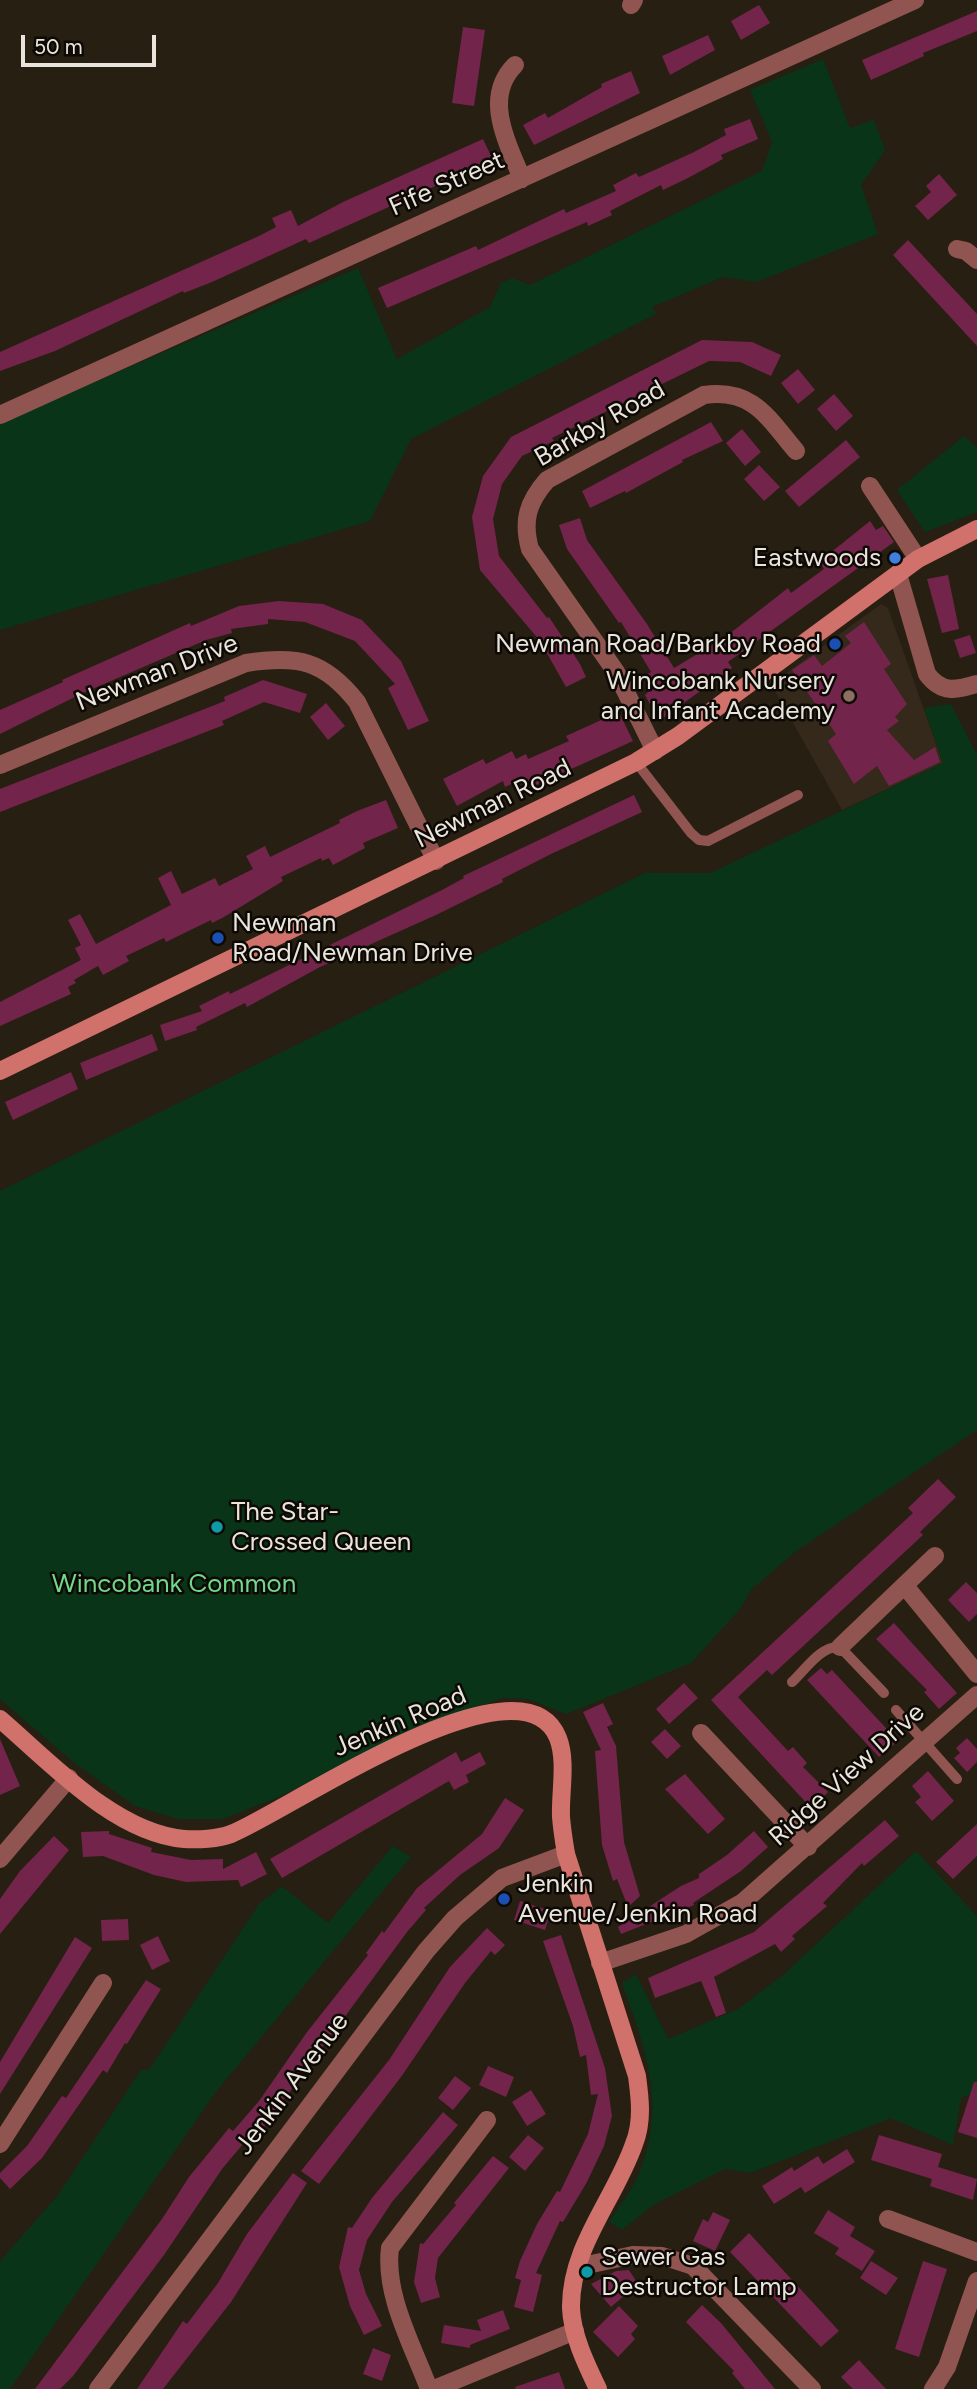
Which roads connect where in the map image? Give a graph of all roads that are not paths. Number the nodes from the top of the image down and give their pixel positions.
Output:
1 (915, 0) edge
2 (515, 65) dead end
3 (522, 179) junction
4 (957, 249) dead end
5 (977, 260) edge
6 (0, 415) edge
7 (796, 451) dead end
8 (870, 486) dead end
9 (977, 529) edge
10 (918, 559) junction
11 (898, 574) junction
12 (977, 684) edge
13 (655, 751) junction
14 (636, 762) junction
15 (0, 765) edge
16 (798, 794) dead end
17 (436, 861) junction
18 (0, 1071) edge
19 (935, 1556) dead end
20 (905, 1586) junction
21 (840, 1647) junction
22 (977, 1674) edge
23 (792, 1682) dead end
24 (884, 1693) dead end
25 (977, 1695) edge
26 (896, 1710) dead end
27 (0, 1719) edge
28 (701, 1733) dead end
29 (925, 1742) junction
30 (69, 1778) junction
31 (957, 1779) dead end
32 (808, 1847) junction
33 (566, 1854) junction
34 (0, 1859) edge
35 (600, 1963) junction
36 (103, 1983) dead end
37 (487, 2120) dead end
38 (0, 2144) edge
39 (888, 2219) dead end
40 (977, 2252) edge
41 (578, 2267) junction
42 (977, 2281) edge
43 (971, 2322) edge
44 (575, 2330) junction
45 (98, 2389) edge
46 (431, 2389) edge
47 (598, 2389) edge
48 (812, 2389) edge
49 (933, 2389) edge

1 - 3 street, Fife Street
2 - 3 street
3 - 6 street, Fife Street
4 - 5 street
7 - 13 street, Barkby Road
8 - 10 street
9 - 10 street, Newman Road
10 - 11 street, Newman Road
11 - 12 street
11 - 13 street, Newman Road
13 - 14 street, Newman Road
14 - 16 lane
14 - 17 street, Newman Road
15 - 17 street, Newman Drive
17 - 18 street, Newman Road
19 - 20 street
20 - 21 street
20 - 22 street
21 - 23 lane
21 - 24 lane
25 - 29 street, Ridge View Drive
26 - 29 lane
27 - 30 street, Jenkin Road
28 - 32 street
29 - 31 lane
29 - 32 street, Ridge View Drive
30 - 33 street, Jenkin Road
30 - 34 street
32 - 35 street, Ridge View Drive
33 - 35 street, Jenkin Road
33 - 45 street, Jenkin Avenue
35 - 41 street, Jenkin Road
36 - 38 street
37 - 46 street
39 - 40 street
41 - 44 street, Jenkin Road
41 - 48 street
42 - 43 street
43 - 49 street
44 - 46 street
44 - 47 street, Jenkin Road

